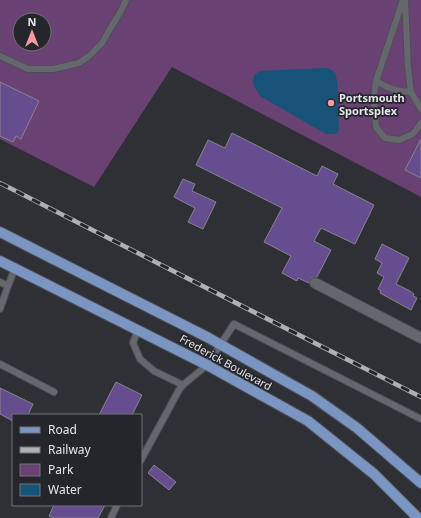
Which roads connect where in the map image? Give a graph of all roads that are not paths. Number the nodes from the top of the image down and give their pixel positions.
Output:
1 (126, 0) edge
2 (404, 0) edge
3 (0, 56) edge
4 (376, 81) junction
5 (411, 92) junction
6 (421, 109) edge
7 (421, 123) edge
8 (0, 232) edge
9 (0, 261) edge
10 (15, 268) junction
11 (0, 282) edge
12 (314, 283) dead end
13 (8, 286) junction
14 (0, 308) edge
15 (138, 329) junction
16 (421, 338) edge
17 (221, 345) junction
18 (0, 364) edge
19 (207, 365) junction
20 (183, 385) junction
21 (54, 392) dead end
22 (421, 419) edge
23 (142, 458) edge
24 (421, 483) edge
25 (117, 506) edge
26 (111, 518) edge
27 (418, 518) edge

1 - 3 lane
2 - 4 lane
2 - 5 lane
4 - 5 lane
4 - 7 lane
5 - 6 lane
8 - 17 main road, Frederick Boulevard
9 - 10 main road, Frederick Boulevard
10 - 13 lane
10 - 15 main road, Frederick Boulevard
11 - 13 lane
12 - 16 street
13 - 14 lane
15 - 19 main road, Frederick Boulevard
15 - 20 lane
17 - 19 lane
17 - 22 lane
17 - 24 main road, Frederick Boulevard
18 - 21 lane
19 - 20 lane
19 - 27 main road, Frederick Boulevard
20 - 23 lane
25 - 26 lane

